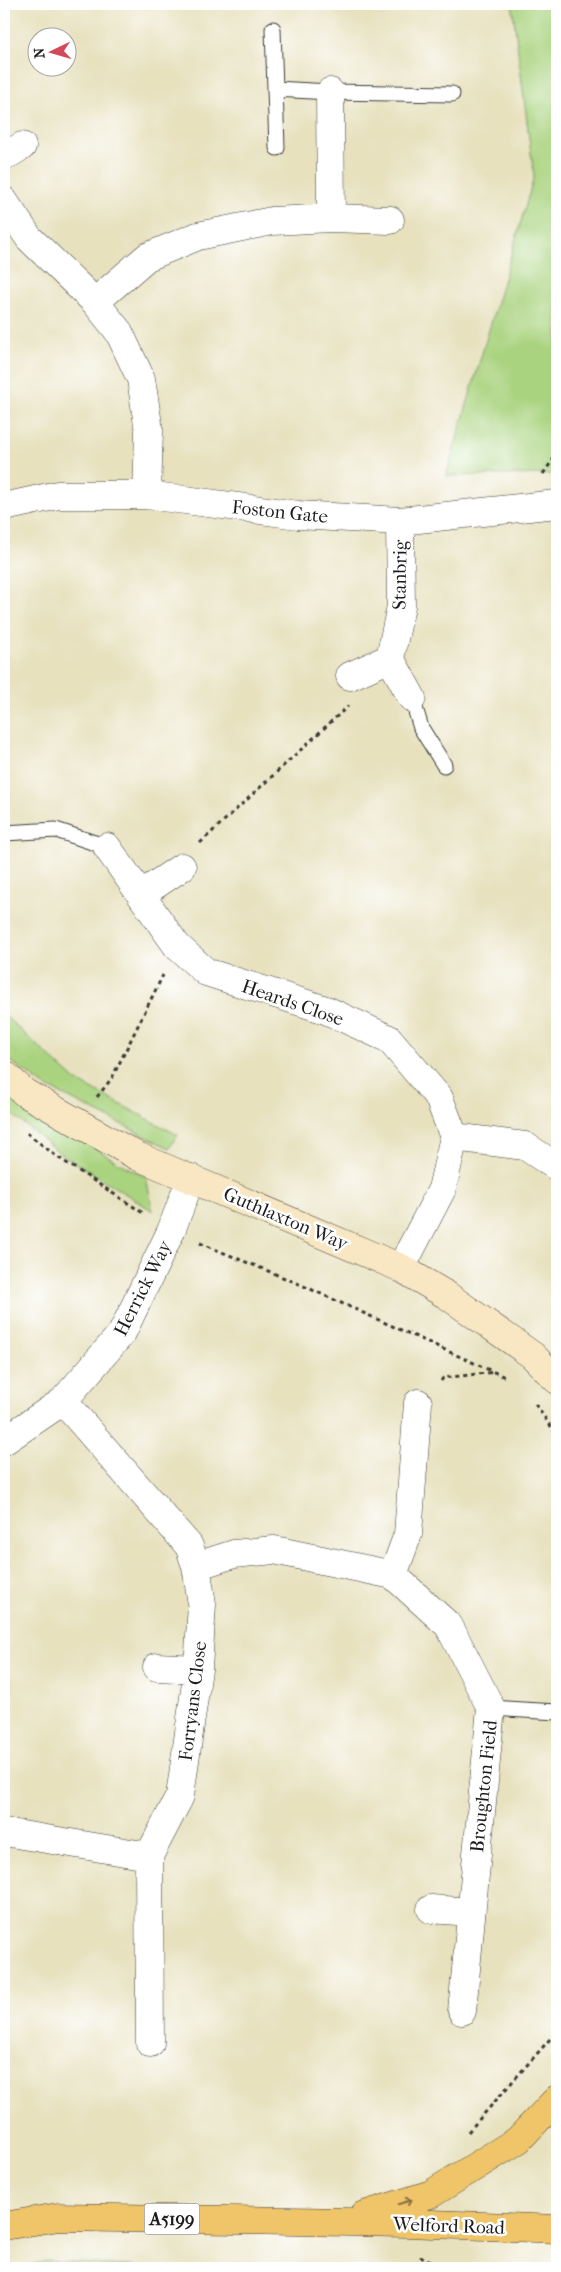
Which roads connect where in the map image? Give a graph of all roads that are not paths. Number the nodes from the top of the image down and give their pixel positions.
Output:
1 (273, 28) dead end
2 (275, 89) junction
3 (330, 92) junction
4 (452, 94) dead end
5 (277, 148) dead end
6 (4, 201) edge
7 (330, 218) junction
8 (390, 220) dead end
9 (94, 302) junction
10 (147, 495) junction
11 (557, 504) edge
12 (4, 507) edge
13 (400, 521) junction
14 (390, 658) junction
15 (350, 676) road end
16 (412, 698) joint
17 (444, 765) dead end
18 (4, 833) edge
19 (107, 847) joint
20 (182, 867) road end
21 (142, 894) junction
22 (4, 1074) edge
23 (454, 1137) junction
24 (557, 1168) edge
25 (191, 1178) junction
26 (401, 1268) junction
27 (557, 1380) edge
28 (63, 1401) junction
29 (418, 1403) road end
30 (4, 1441) edge
31 (196, 1566) junction
32 (393, 1575) junction
33 (157, 1667) dead end
34 (198, 1669) junction
35 (491, 1708) junction
36 (557, 1712) edge
37 (4, 1832) edge
38 (149, 1856) junction
39 (431, 1909) dead end
40 (471, 1912) junction
41 (462, 2011) dead end
42 (150, 2042) dead end
43 (557, 2100) edge
44 (341, 2222) junction
45 (4, 2226) edge
46 (557, 2229) edge

1 - 2 lane
2 - 3 lane
2 - 5 lane
3 - 4 lane
3 - 7 street
6 - 9 street
7 - 8 street
7 - 9 street
9 - 10 street
10 - 12 street, Foston Gate
10 - 13 street, Foston Gate
11 - 13 street, Foston Gate
13 - 14 street, Stanbrig
14 - 15 street
14 - 16 street
16 - 17 lane
18 - 19 lane
19 - 21 street, Heards Close
20 - 21 street
21 - 23 street, Heards Close
22 - 25 street, Guthlaxton Way
23 - 24 street
23 - 26 street
25 - 26 street, Guthlaxton Way
25 - 28 street, Herrick Way
26 - 27 street, Guthlaxton Way
28 - 30 street, Herrick Way
28 - 31 street, Forryans Close
29 - 32 street
31 - 32 street
31 - 34 street, Forryans Close
32 - 35 street, Broughton Field
33 - 34 street
34 - 38 street, Forryans Close
35 - 36 lane
35 - 40 street, Broughton Field
37 - 38 street
38 - 42 street, Forryans Close
39 - 40 street
40 - 41 street, Broughton Field
44 -> 43 main road, Welford Road / A5199
44 - 45 main road, Welford Road / A5199
44 - 46 main road, Welford Road / A5199

